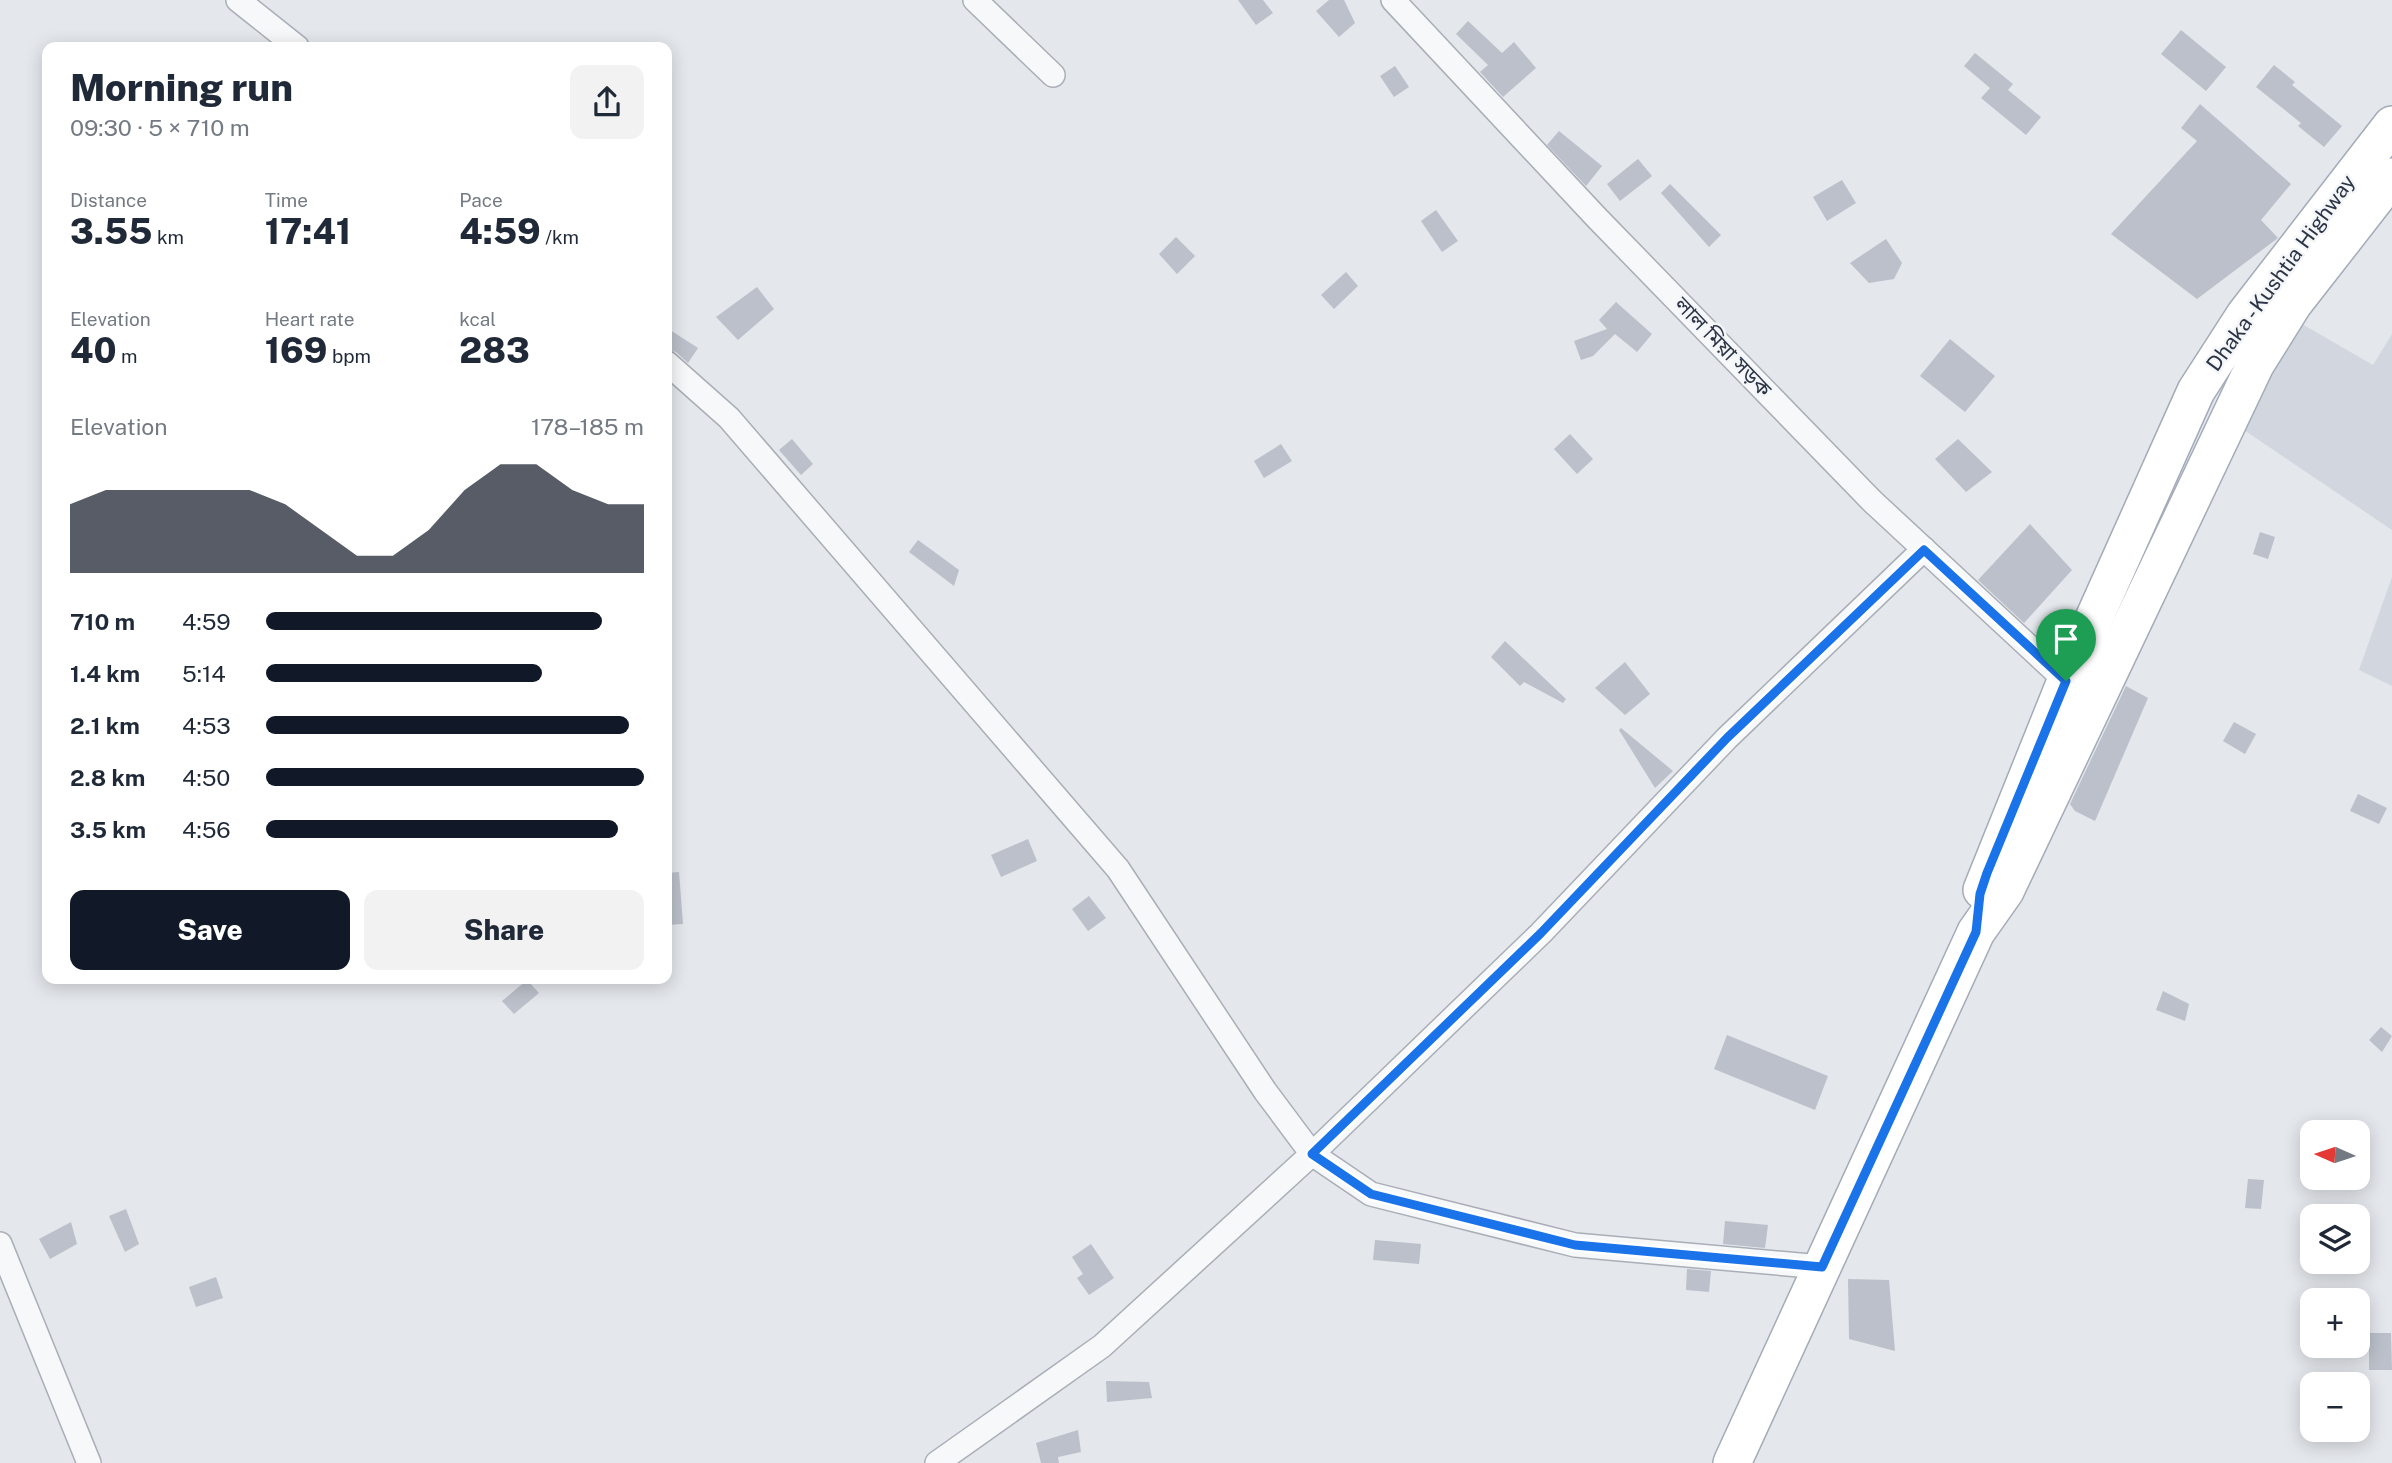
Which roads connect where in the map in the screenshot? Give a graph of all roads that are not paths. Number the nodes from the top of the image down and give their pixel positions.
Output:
1 (238, 0) edge
2 (975, 0) edge
3 (1393, 0) edge
4 (291, 42) edge
5 (1053, 75) dead end
6 (2392, 125) edge
7 (2392, 177) edge
8 (672, 367) edge
9 (1924, 550) junction
10 (2066, 681) junction
11 (1976, 932) junction
12 (1312, 1154) junction
13 (0, 1244) edge
14 (1822, 1267) junction
15 (89, 1463) edge
16 (937, 1463) edge
17 (1732, 1463) edge

1 - 4 street
2 - 5 street
3 - 9 street, লাল মিয়া সড়ক
6 - 10 main road, Dhaka - Kushtia Highway
7 - 11 main road, Dhaka - Kushtia Highway
8 - 12 street
9 - 10 street, লাল মিয়া সড়ক
9 - 12 street
10 - 11 main road, Dhaka - Kushtia Highway
11 - 14 main road, Dhaka - Kushtia Highway
12 - 14 street
12 - 16 street
13 - 15 street
14 - 17 main road, Dhaka - Kushtia Highway

